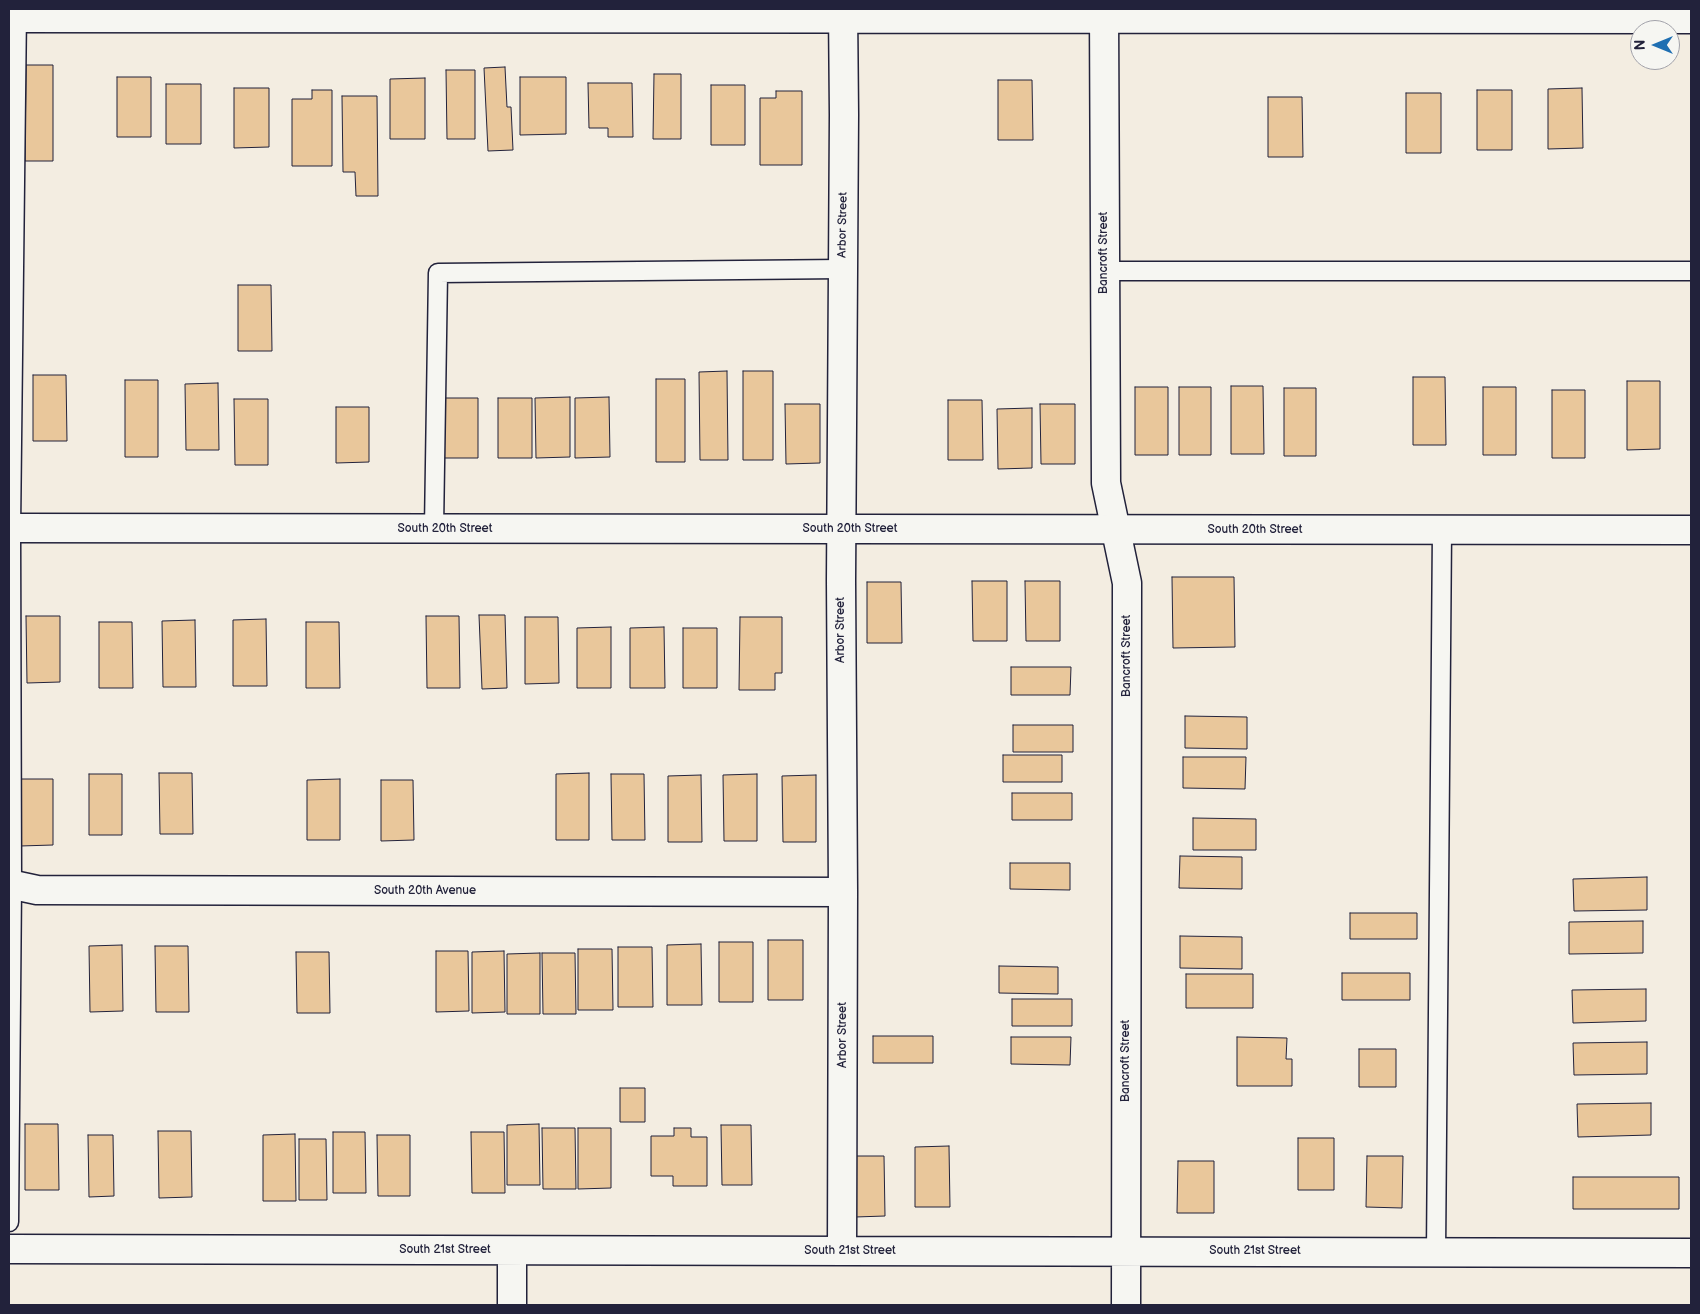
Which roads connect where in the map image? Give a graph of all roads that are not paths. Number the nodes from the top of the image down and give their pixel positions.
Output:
1 (843, 14) edge
2 (1104, 14) edge
3 (14, 15) edge
4 (1691, 19) edge
5 (842, 269) junction
6 (1104, 271) junction
7 (1691, 271) edge
8 (10, 528) edge
9 (434, 528) junction
10 (842, 529) junction
11 (1116, 529) junction
12 (1442, 530) junction
13 (1691, 530) edge
14 (10, 884) edge
15 (843, 892) junction
16 (9, 1222) edge
17 (9, 1249) edge
18 (512, 1251) junction
19 (842, 1251) junction
20 (1125, 1251) junction
21 (1436, 1252) junction
22 (1691, 1253) edge
23 (512, 1305) edge
24 (1126, 1305) edge

1 - 2 street
1 - 3 street
1 - 5 street, Arbor Street
2 - 4 street
2 - 6 street, Bancroft Street
3 - 8 lane
5 - 9 lane
5 - 10 street, Arbor Street
6 - 7 lane
6 - 11 street, Bancroft Street
8 - 9 street, South 20th Street
8 - 14 lane
9 - 10 street, South 20th Street
10 - 11 street, South 20th Street
10 - 15 street, Arbor Street
11 - 12 street, South 20th Street
11 - 20 street, Bancroft Street
12 - 13 street, South 20th Street
12 - 21 lane
14 - 15 street, South 20th Avenue
14 - 16 lane
15 - 19 street, Arbor Street
17 - 18 street, South 21st Street
18 - 19 street, South 21st Street
18 - 23 street
19 - 20 street, South 21st Street
20 - 21 street, South 21st Street
20 - 24 street, Bancroft Street
21 - 22 street, South 21st Street

